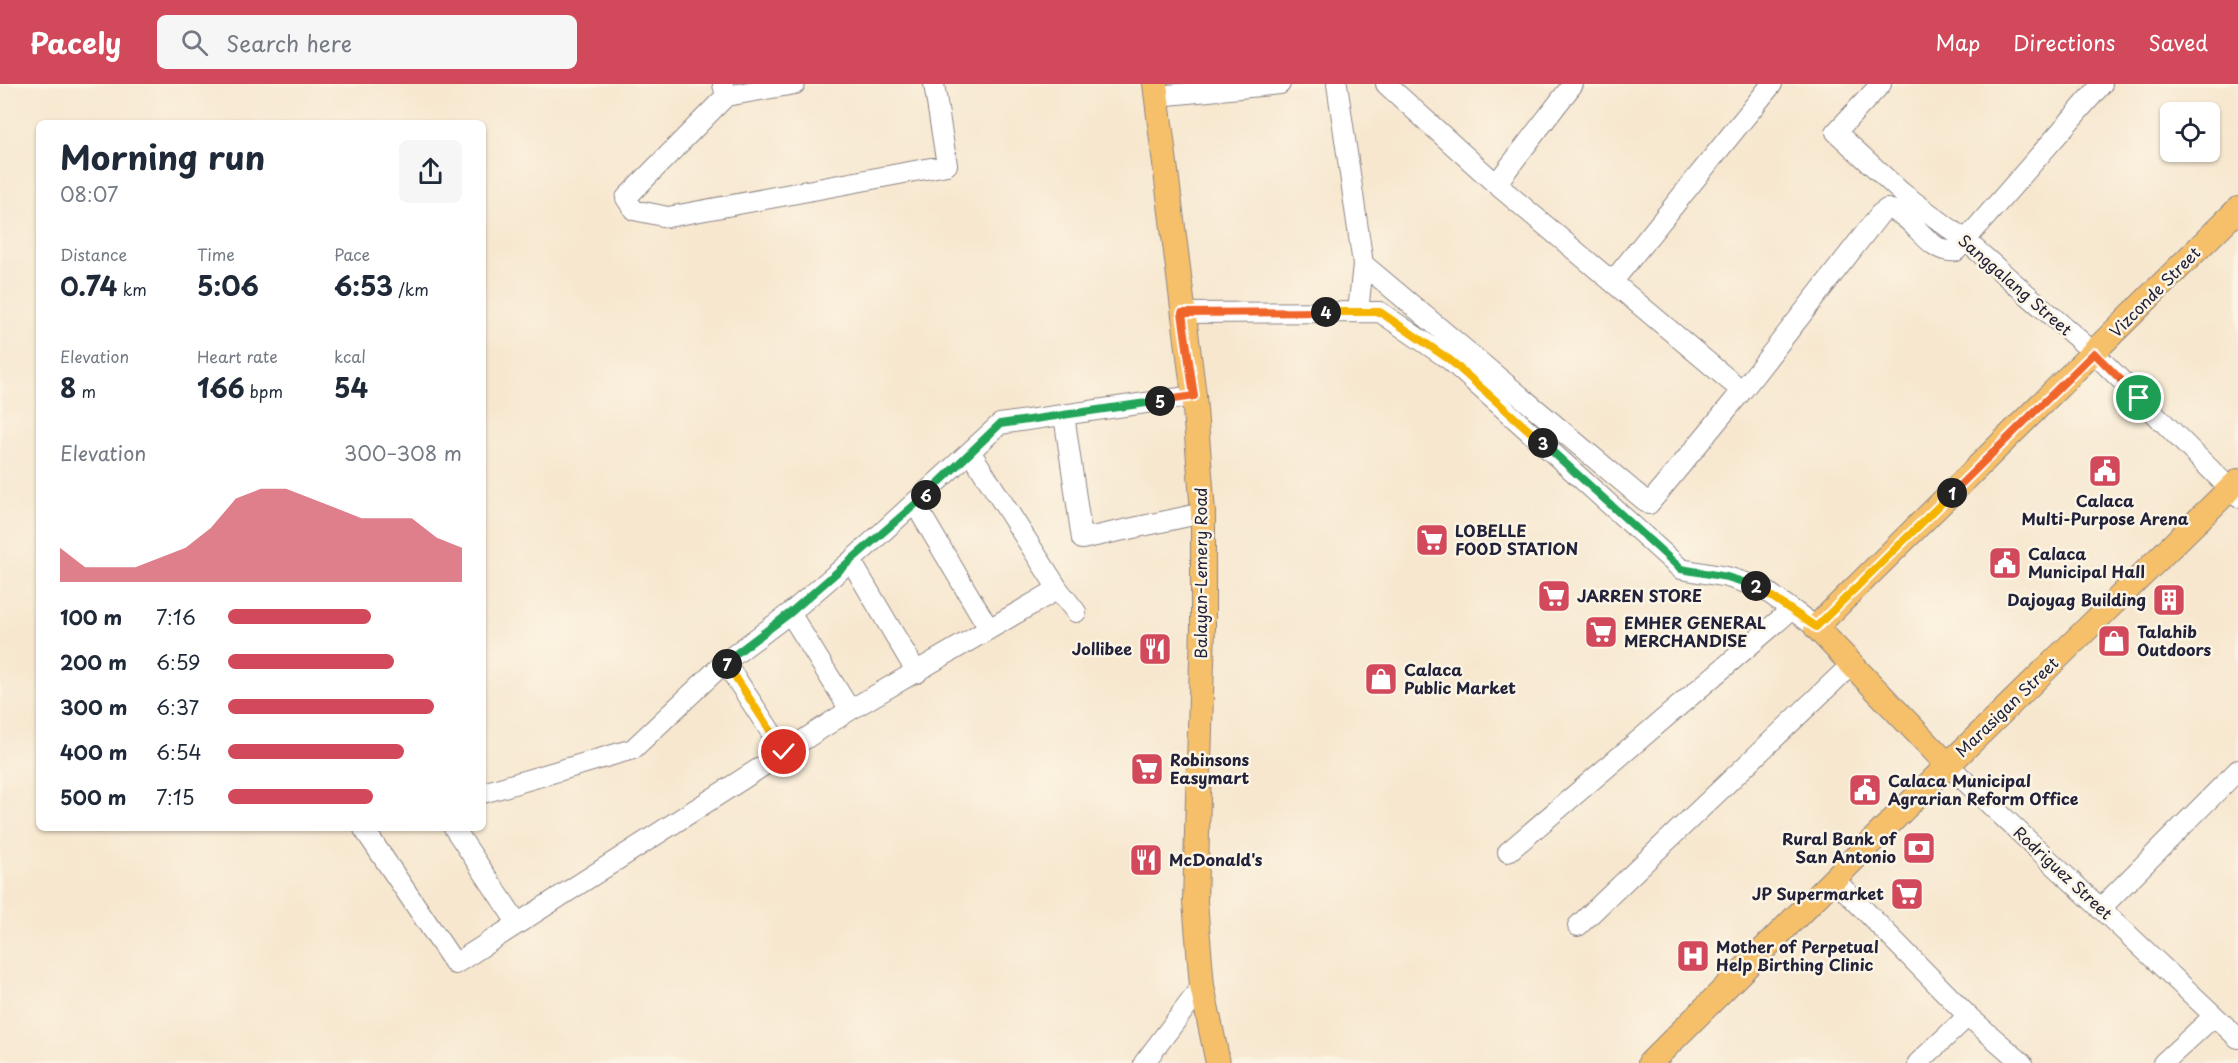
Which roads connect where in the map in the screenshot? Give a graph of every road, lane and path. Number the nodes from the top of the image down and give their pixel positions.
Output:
1 (795, 84) edge
2 (934, 84) edge
3 (1280, 84) edge
4 (1337, 84) edge
5 (1386, 84) edge
6 (1573, 84) edge
7 (1772, 84) edge
8 (1881, 84) edge
9 (2095, 86) edge
10 (724, 90) edge
11 (1156, 90) edge
12 (1496, 184) junction
13 (2238, 209) edge
14 (1965, 240) junction
15 (1363, 264) junction
16 (1613, 281) junction
17 (1358, 312) junction
18 (1182, 313) junction
19 (2094, 353) junction
20 (1742, 391) junction
21 (1194, 396) junction
22 (1064, 415) junction
23 (971, 453) junction
24 (2235, 489) edge
25 (915, 504) junction
26 (1203, 513) junction
27 (851, 561) junction
28 (1058, 590) junction
29 (1791, 610) junction
30 (1076, 612) dead end
31 (790, 613) junction
32 (1816, 627) junction
33 (989, 629) junction
34 (725, 662) junction
35 (1852, 664) junction
36 (917, 673) junction
37 (849, 710) junction
38 (784, 752) junction
39 (1948, 765) junction
40 (2238, 770) edge
41 (486, 793) edge
42 (365, 831) edge
43 (456, 831) edge
44 (1508, 852) dead end
45 (1834, 879) junction
46 (2100, 909) junction
47 (518, 924) junction
48 (1578, 926) dead end
49 (1202, 986) junction
50 (1968, 1016) junction
51 (2214, 1016) junction
52 (2238, 1038) edge
53 (1144, 1063) edge
54 (1218, 1063) edge
55 (1650, 1063) edge
56 (1918, 1063) edge
57 (2022, 1063) edge
58 (2163, 1063) edge

1 - 10 street
2 - 10 street
3 - 11 street
4 - 15 street
5 - 12 street
6 - 12 street
7 - 16 street
8 - 14 street, Sanggalang Street
9 - 14 street
11 - 18 main road, Balayan-Lemery Road
12 - 16 street
13 - 19 main road, Vizconde Street
14 - 19 street, Sanggalang Street
14 - 20 street
15 - 17 street
15 - 20 street
16 - 20 street
17 - 18 street
17 - 29 street
18 - 21 main road, Balayan-Lemery Road
19 - 24 street, Sanggalang Street
19 - 32 main road, Vizconde Street
21 - 22 street
21 - 26 main road, Balayan-Lemery Road
22 - 23 street
22 - 26 street
23 - 25 street
23 - 28 street
24 - 39 main road, Marasigan Street
25 - 27 street
25 - 33 street
26 - 49 main road, Balayan-Lemery Road
27 - 31 street
27 - 36 street
28 - 30 street
28 - 33 street
29 - 32 street
29 - 44 street
31 - 34 street
31 - 37 street
32 - 35 main road, Rodriguez Street
33 - 36 street
34 - 38 street
34 - 41 street
35 - 39 main road, Rodriguez Street
35 - 48 street
36 - 37 street
37 - 38 street
38 - 47 street
39 - 45 main road, Marasigan Street
39 - 46 street, Rodriguez Street
40 - 46 street
42 - 47 street
43 - 47 street
45 - 50 street
45 - 55 main road, Marasigan Street
46 - 51 street, Rodriguez Street
49 - 53 street
49 - 54 main road, Balayan-Lemery Road
50 - 56 street
50 - 57 street
51 - 52 street, Rodriguez Street
51 - 58 street

